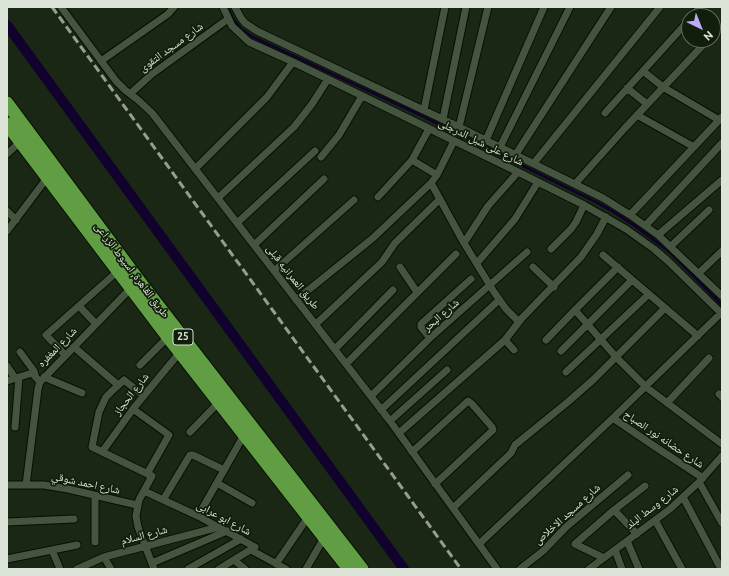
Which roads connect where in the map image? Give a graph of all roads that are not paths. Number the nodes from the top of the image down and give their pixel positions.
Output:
1 (61, 7) edge
2 (174, 7) edge
3 (223, 7) edge
4 (234, 7) edge
5 (445, 7) edge
6 (466, 7) edge
7 (488, 7) edge
8 (544, 7) edge
9 (570, 7) edge
10 (611, 7) edge
11 (660, 7) edge
12 (228, 19) junction
13 (681, 29) edge
14 (700, 48) edge
15 (101, 61) junction
16 (293, 62) junction
17 (643, 71) junction
18 (328, 79) junction
19 (663, 87) junction
20 (628, 88) junction
21 (130, 94) junction
22 (362, 96) junction
23 (7, 102) edge
24 (647, 104) junction
25 (424, 110) junction
26 (605, 113) dead end
27 (637, 115) junction
28 (721, 118) edge
29 (443, 119) junction
30 (7, 124) edge
31 (459, 127) junction
32 (429, 128) junction
33 (486, 140) junction
34 (454, 141) junction
35 (20, 142) junction
36 (722, 143) edge
37 (500, 147) junction
38 (694, 147) junction
39 (34, 150) junction
40 (315, 151) dead end
41 (7, 154) edge
42 (516, 154) junction
43 (321, 157) dead end
44 (412, 160) junction
45 (534, 163) junction
46 (195, 169) junction
47 (518, 172) junction
48 (437, 175) junction
49 (47, 178) junction
50 (324, 179) dead end
51 (722, 180) edge
52 (538, 182) junction
53 (431, 183) junction
54 (575, 184) junction
55 (378, 197) dead end
56 (218, 198) junction
57 (440, 199) junction
58 (354, 200) dead end
59 (584, 205) junction
60 (709, 210) dead end
61 (7, 211) edge
62 (630, 215) junction
63 (606, 217) junction
64 (16, 220) junction
65 (238, 223) junction
66 (646, 225) junction
67 (7, 231) edge
68 (658, 235) junction
69 (464, 243) junction
70 (254, 245) junction
71 (671, 246) junction
72 (551, 249) dead end
73 (722, 251) edge
74 (527, 252) dead end
75 (456, 254) dead end
76 (603, 255) dead end
77 (477, 264) junction
78 (400, 267) dead end
79 (534, 267) dead end
80 (618, 267) junction
81 (274, 271) junction
82 (118, 272) junction
83 (699, 273) junction
84 (471, 279) dead end
85 (632, 280) junction
86 (490, 286) junction
87 (554, 287) junction
88 (131, 288) junction
89 (393, 290) dead end
90 (417, 292) junction
91 (649, 294) junction
92 (722, 296) edge
93 (296, 300) junction
94 (499, 300) junction
95 (79, 306) junction
96 (665, 308) junction
97 (575, 310) junction
98 (721, 314) edge
99 (519, 322) junction
100 (96, 324) junction
101 (316, 324) junction
102 (588, 325) junction
103 (698, 336) junction
104 (168, 337) junction
105 (430, 338) junction
106 (505, 340) junction
107 (546, 340) dead end
108 (600, 340) junction
109 (74, 346) junction
110 (335, 349) junction
111 (514, 350) dead end
112 (561, 351) dead end
113 (20, 352) dead end
114 (180, 352) junction
115 (65, 355) junction
116 (616, 357) junction
117 (709, 358) dead end
118 (346, 364) junction
119 (140, 365) dead end
120 (7, 366) edge
121 (447, 370) dead end
122 (566, 372) dead end
123 (35, 375) junction
124 (17, 377) junction
125 (42, 379) junction
126 (7, 381) edge
127 (118, 385) junction
128 (646, 386) junction
129 (82, 393) dead end
130 (144, 395) junction
131 (371, 396) junction
132 (219, 402) junction
133 (667, 403) junction
134 (133, 409) junction
135 (381, 410) junction
136 (613, 418) junction
137 (390, 421) junction
138 (15, 427) dead end
139 (190, 432) dead end
140 (399, 434) junction
141 (244, 435) junction
142 (258, 443) junction
143 (722, 444) edge
144 (102, 452) junction
145 (412, 452) junction
146 (722, 456) edge
147 (224, 470) junction
148 (149, 475) junction
149 (628, 475) dead end
150 (701, 480) junction
151 (217, 482) junction
152 (436, 484) junction
153 (7, 485) edge
154 (26, 485) junction
155 (644, 486) dead end
156 (144, 491) junction
157 (95, 496) junction
158 (683, 498) junction
159 (163, 500) junction
160 (252, 503) dead end
161 (137, 505) junction
162 (452, 508) junction
163 (614, 510) junction
164 (198, 516) junction
165 (308, 517) junction
166 (74, 519) dead end
167 (655, 520) junction
168 (7, 522) edge
169 (722, 523) edge
170 (219, 527) junction
171 (227, 531) junction
172 (637, 534) junction
173 (324, 538) junction
174 (241, 539) junction
175 (627, 541) junction
176 (95, 542) dead end
177 (479, 544) junction
178 (77, 545) dead end
179 (146, 546) junction
180 (52, 550) junction
181 (251, 550) junction
182 (615, 550) junction
183 (104, 557) junction
184 (7, 558) edge
185 (604, 558) junction
186 (234, 560) junction
187 (276, 564) junction
188 (153, 566) edge
189 (720, 566) edge
190 (593, 568) edge
191 (60, 569) edge
192 (77, 569) edge
193 (111, 569) edge
194 (188, 569) edge
195 (219, 569) edge
196 (245, 569) edge
197 (286, 569) edge
198 (306, 569) edge
199 (349, 569) edge
200 (362, 569) edge
201 (497, 569) edge
202 (520, 569) edge
203 (622, 569) edge
204 (639, 569) edge
205 (682, 569) edge

1 - 15 street, طريق العمرانيه قبلى
2 - 15 street
3 - 12 street, شارع على شبل الدرجلى
4 - 25 street, شارع على شبل الدرجلى
5 - 25 street
6 - 29 street
7 - 31 street
8 - 33 street
9 - 37 street
10 - 42 street
11 - 45 street
12 - 16 street, شارع على شبل الدرجلى
12 - 21 street, شارع مسجد التقوى
13 - 17 street
14 - 19 street
15 - 21 street, طريق العمرانيه قبلى
16 - 18 street, شارع على شبل الدرجلى
16 - 46 street
17 - 19 street
17 - 20 street
18 - 22 street, شارع على شبل الدرجلى
18 - 56 street
19 - 24 street
19 - 28 street
20 - 24 street
20 - 26 street
21 - 46 street, طريق العمرانيه قبلى
22 - 32 street, شارع على شبل الدرجلى
22 - 43 street
23 - 39 highway, طريق القاهرة, اسيوط الزراعى / 25
24 - 27 street
25 - 29 street, شارع على شبل الدرجلى
27 - 38 street
27 - 54 street
28 - 38 street
29 - 31 street, شارع على شبل الدرجلى
30 - 35 highway, طريق القاهرة, اسيوط الزراعى / 25
31 - 33 street, شارع على شبل الدرجلى
32 - 34 street, شارع على شبل الدرجلى
32 - 44 street
33 - 37 street, شارع على شبل الدرجلى
34 - 47 street, شارع على شبل الدرجلى
34 - 48 street
35 - 39 highway, طريق القاهرة, اسيوط الزراعى / 25
35 - 41 street
36 - 66 street
37 - 42 street, شارع على شبل الدرجلى
38 - 62 street
39 - 49 highway, طريق القاهرة, اسيوط الزراعى / 25
39 - 142 highway, طريق القاهرة, اسيوط الزراعى / 25
40 - 65 street
42 - 45 street, شارع على شبل الدرجلى
44 - 48 street
44 - 55 street
45 - 54 street, شارع على شبل الدرجلى
46 - 56 street, طريق العمرانيه قبلى
47 - 52 street, شارع على شبل الدرجلى
47 - 69 street
48 - 53 street
49 - 64 street
49 - 82 highway, طريق القاهرة, اسيوط الزراعى / 25
50 - 70 street
51 - 68 street
52 - 59 street, شارع على شبل الدرجلى
52 - 77 street
53 - 57 street
53 - 93 street
54 - 62 street, شارع على شبل الدرجلى
56 - 65 street, طريق العمرانيه قبلى
57 - 69 street
57 - 101 street
58 - 81 street
59 - 63 street, شارع على شبل الدرجلى
59 - 72 street
60 - 71 street
61 - 64 street
62 - 66 street, شارع على شبل الدرجلى
63 - 87 street
63 - 98 street, شارع على شبل الدرجلى
64 - 67 street
65 - 70 street, طريق العمرانيه قبلى
66 - 68 street, شارع على شبل الدرجلى
68 - 71 street, شارع على شبل الدرجلى
69 - 77 street
70 - 81 street, طريق العمرانيه قبلى
71 - 83 street, شارع على شبل الدرجلى
73 - 83 street
74 - 86 street, شارع البحر
75 - 90 street
76 - 80 street
77 - 86 street
78 - 90 street
79 - 87 street
80 - 85 street
80 - 97 street
81 - 93 street, طريق العمرانيه قبلى
82 - 88 highway, طريق القاهرة, اسيوط الزراعى / 25
82 - 95 street
83 - 92 street, شارع على شبل الدرجلى
84 - 105 street
85 - 91 street
85 - 102 street
86 - 94 street
86 - 105 street, شارع البحر
87 - 99 street
88 - 100 street, شارع المغفره
88 - 104 highway, طريق القاهرة, اسيوط الزراعى / 25
89 - 110 street
90 - 118 street
91 - 96 street
91 - 108 street
93 - 101 street, طريق العمرانيه قبلى
94 - 99 street
94 - 135 street
95 - 100 street
95 - 115 street
96 - 103 street
96 - 116 street
97 - 102 street
97 - 107 street
98 - 103 street
99 - 106 street
100 - 109 street, شارع المغفره
101 - 110 street, طريق العمرانيه قبلى
102 - 108 street
102 - 112 street
103 - 128 street
104 - 114 highway, طريق القاهرة, اسيوط الزراعى / 25
104 - 119 street
105 - 131 street, شارع البحر
106 - 111 street
106 - 140 street
108 - 116 street
108 - 122 street
109 - 115 street, شارع المغفره
109 - 127 street
110 - 118 street, طريق العمرانيه قبلى
113 - 123 street
114 - 130 street, شارع الحجاز
114 - 132 highway, طريق القاهرة, اسيوط الزراعى / 25
115 - 125 street, شارع المغفره
116 - 128 street
116 - 162 street
117 - 133 street
118 - 131 street, طريق العمرانيه قبلى
120 - 124 street
121 - 137 street
123 - 124 street
123 - 125 street
124 - 126 street
124 - 138 street
125 - 129 street
125 - 154 street, شارع المغفره
127 - 130 street
127 - 144 street
128 - 133 street
128 - 136 street
130 - 134 street, شارع الحجاز
131 - 135 street, طريق العمرانيه قبلى
132 - 139 street
132 - 141 highway, طريق القاهرة, اسيوط الزراعى / 25
133 - 143 street
134 - 144 street, شارع الحجاز
134 - 148 street
135 - 137 street, طريق العمرانيه قبلى
136 - 150 street, شارع حضانه نور الصباح
136 - 177 street
137 - 140 street, طريق العمرانيه قبلى
140 - 145 street, طريق العمرانيه قبلى
141 - 142 highway, طريق القاهرة, اسيوط الزراعى / 25
141 - 147 street
142 - 165 highway, طريق القاهرة, اسيوط الزراعى / 25
142 - 200 highway, طريق القاهرة, اسيوط الزراعى / 25
144 - 148 street
145 - 152 street, طريق العمرانيه قبلى
145 - 152 street
146 - 150 street, شارع وسط البلد
147 - 151 street
147 - 159 street
148 - 156 street
149 - 202 street, شارع مسجد الاخلاص
150 - 158 street, شارع وسط البلد
150 - 169 street
151 - 160 street
151 - 164 street
152 - 162 street, طريق العمرانيه قبلى
153 - 154 street, شارع احمد شوقي
154 - 157 street, شارع احمد شوقي
155 - 163 street
156 - 159 street, شارع ابو عرابى
156 - 161 street
157 - 161 street, شارع احمد شوقي
157 - 176 street
158 - 167 street, شارع وسط البلد
158 - 189 street
159 - 164 street, شارع ابو عرابى
161 - 179 street
162 - 177 street, طريق العمرانيه قبلى
163 - 172 street
163 - 185 street
164 - 170 street, شارع ابو عرابى
165 - 173 highway, طريق القاهرة, اسيوط الزراعى / 25
165 - 187 street
166 - 168 street
167 - 172 street, شارع وسط البلد
167 - 205 street
170 - 171 street, شارع ابو عرابى
170 - 179 street, شارع السلام
171 - 174 street, شارع ابو عرابى
171 - 188 street
172 - 175 street, شارع وسط البلد
173 - 198 street
173 - 199 highway, طريق القاهرة, اسيوط الزراعى / 25
174 - 181 street, شارع ابو عرابى
174 - 194 street
175 - 182 street, شارع وسط البلد
175 - 204 street
177 - 201 street, طريق العمرانيه قبلى
178 - 180 street
179 - 183 street, شارع السلام
179 - 188 street
180 - 184 street
180 - 191 street
181 - 186 street, شارع ابو عرابى
181 - 187 street
182 - 185 street, شارع وسط البلد
182 - 203 street
183 - 192 street, شارع السلام
183 - 193 street
185 - 190 street, شارع وسط البلد
186 - 195 street, شارع ابو عرابى
186 - 196 street
187 - 197 street

